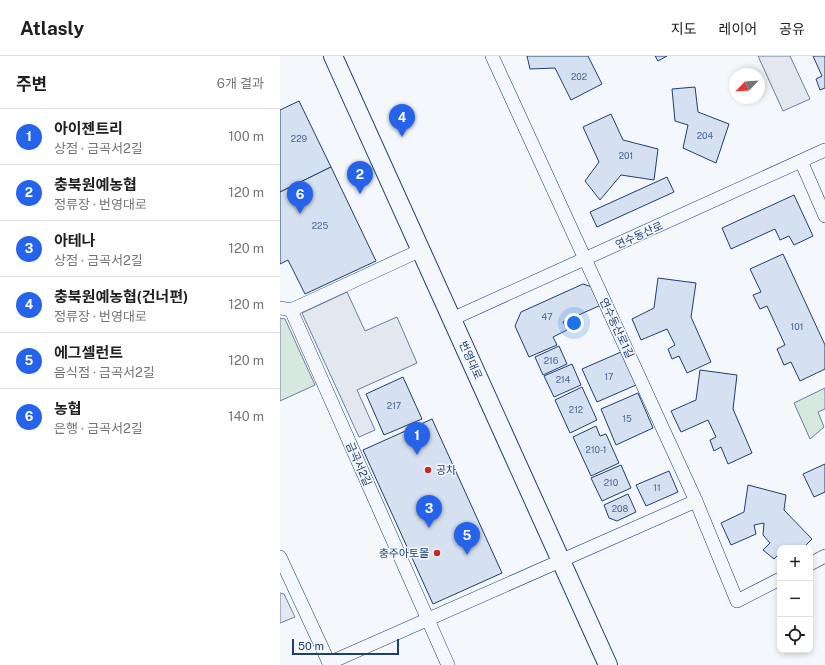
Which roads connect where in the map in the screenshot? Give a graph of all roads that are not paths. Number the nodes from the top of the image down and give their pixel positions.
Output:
1 (333, 56) edge
2 (492, 56) edge
3 (825, 150) edge
4 (801, 162) junction
5 (825, 216) edge
6 (421, 250) junction
7 (585, 259) junction
8 (286, 309) edge
9 (452, 319) junction
10 (696, 501) junction
11 (825, 556) edge
12 (280, 557) edge
13 (561, 560) junction
14 (813, 562) edge
15 (284, 578) edge
16 (777, 581) edge
17 (427, 619) junction
18 (329, 664) edge
19 (448, 665) edge
20 (608, 665) edge

1 - 6 street, 번영대로
2 - 7 street, 연수동산로1길
3 - 4 street, 연수동산로
4 - 5 street
4 - 7 street, 연수동산로
6 - 8 street, 금곡서2길
6 - 9 street, 번영대로
7 - 9 street, 연수동산로
7 - 10 street, 연수동산로1길
8 - 17 street, 금곡서2길
9 - 13 street, 번영대로
10 - 13 street
10 - 16 street, 연수동산로1길
11 - 14 street
12 - 15 street
13 - 17 street
13 - 20 street, 번영대로
15 - 18 street
17 - 18 street
17 - 19 street, 금곡서2길

